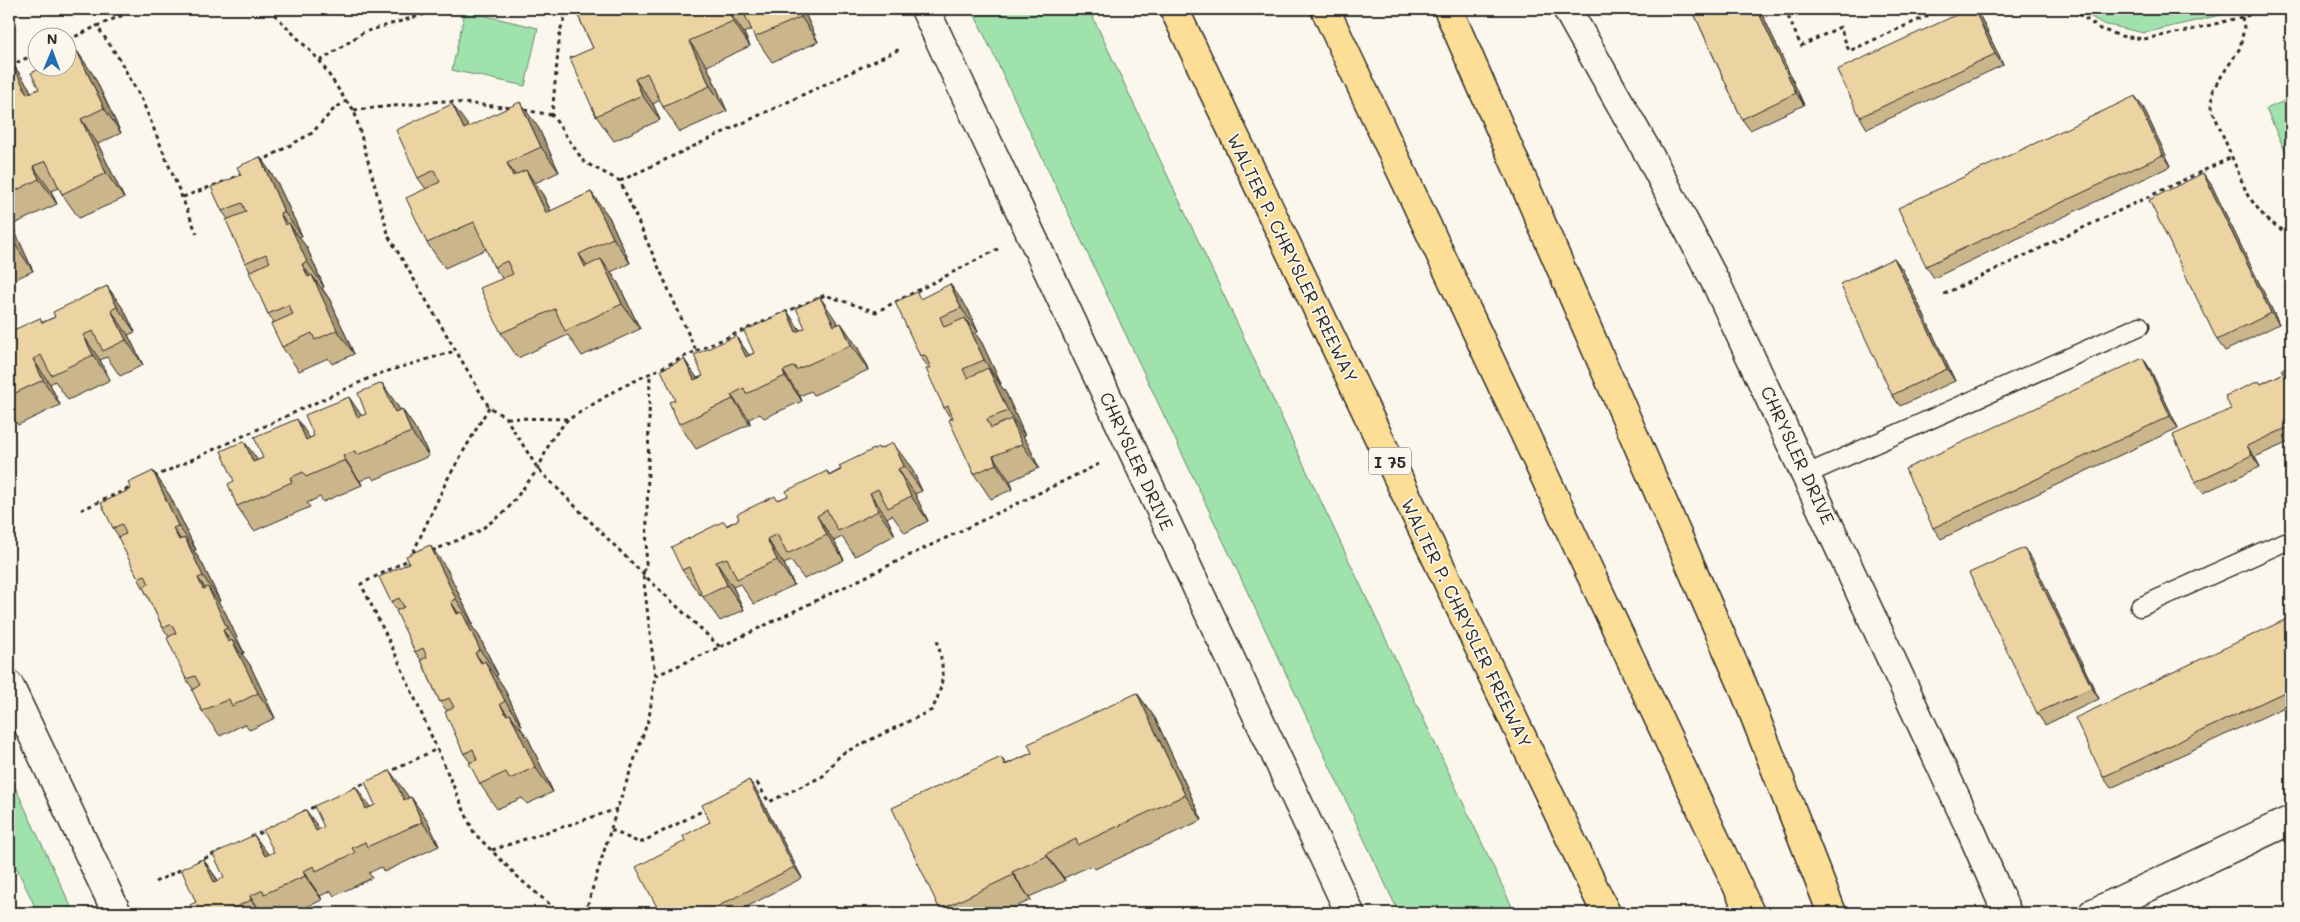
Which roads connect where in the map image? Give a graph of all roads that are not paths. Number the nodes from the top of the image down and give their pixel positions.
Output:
1 (925, 9) edge
2 (1174, 9) edge
3 (1325, 9) edge
4 (1448, 9) edge
5 (1567, 9) edge
6 (2140, 326) dead end
7 (1807, 474) junction
8 (2291, 544) edge
9 (2140, 607) dead end
10 (11, 692) edge
11 (2291, 820) edge
12 (117, 913) edge
13 (1350, 913) edge
14 (1606, 913) edge
15 (1750, 913) edge
16 (1832, 913) edge
17 (2007, 913) edge
18 (2093, 913) edge

1 - 13 street, CHRYSLER DRIVE
2 - 14 highway, WALTER P. CHRYSLER FREEWAY / I 75
3 - 15 highway
4 - 16 highway
5 - 7 street, CHRYSLER DRIVE
6 - 7 lane
7 - 17 street, CHRYSLER DRIVE
8 - 9 lane
10 - 12 street
11 - 18 street

